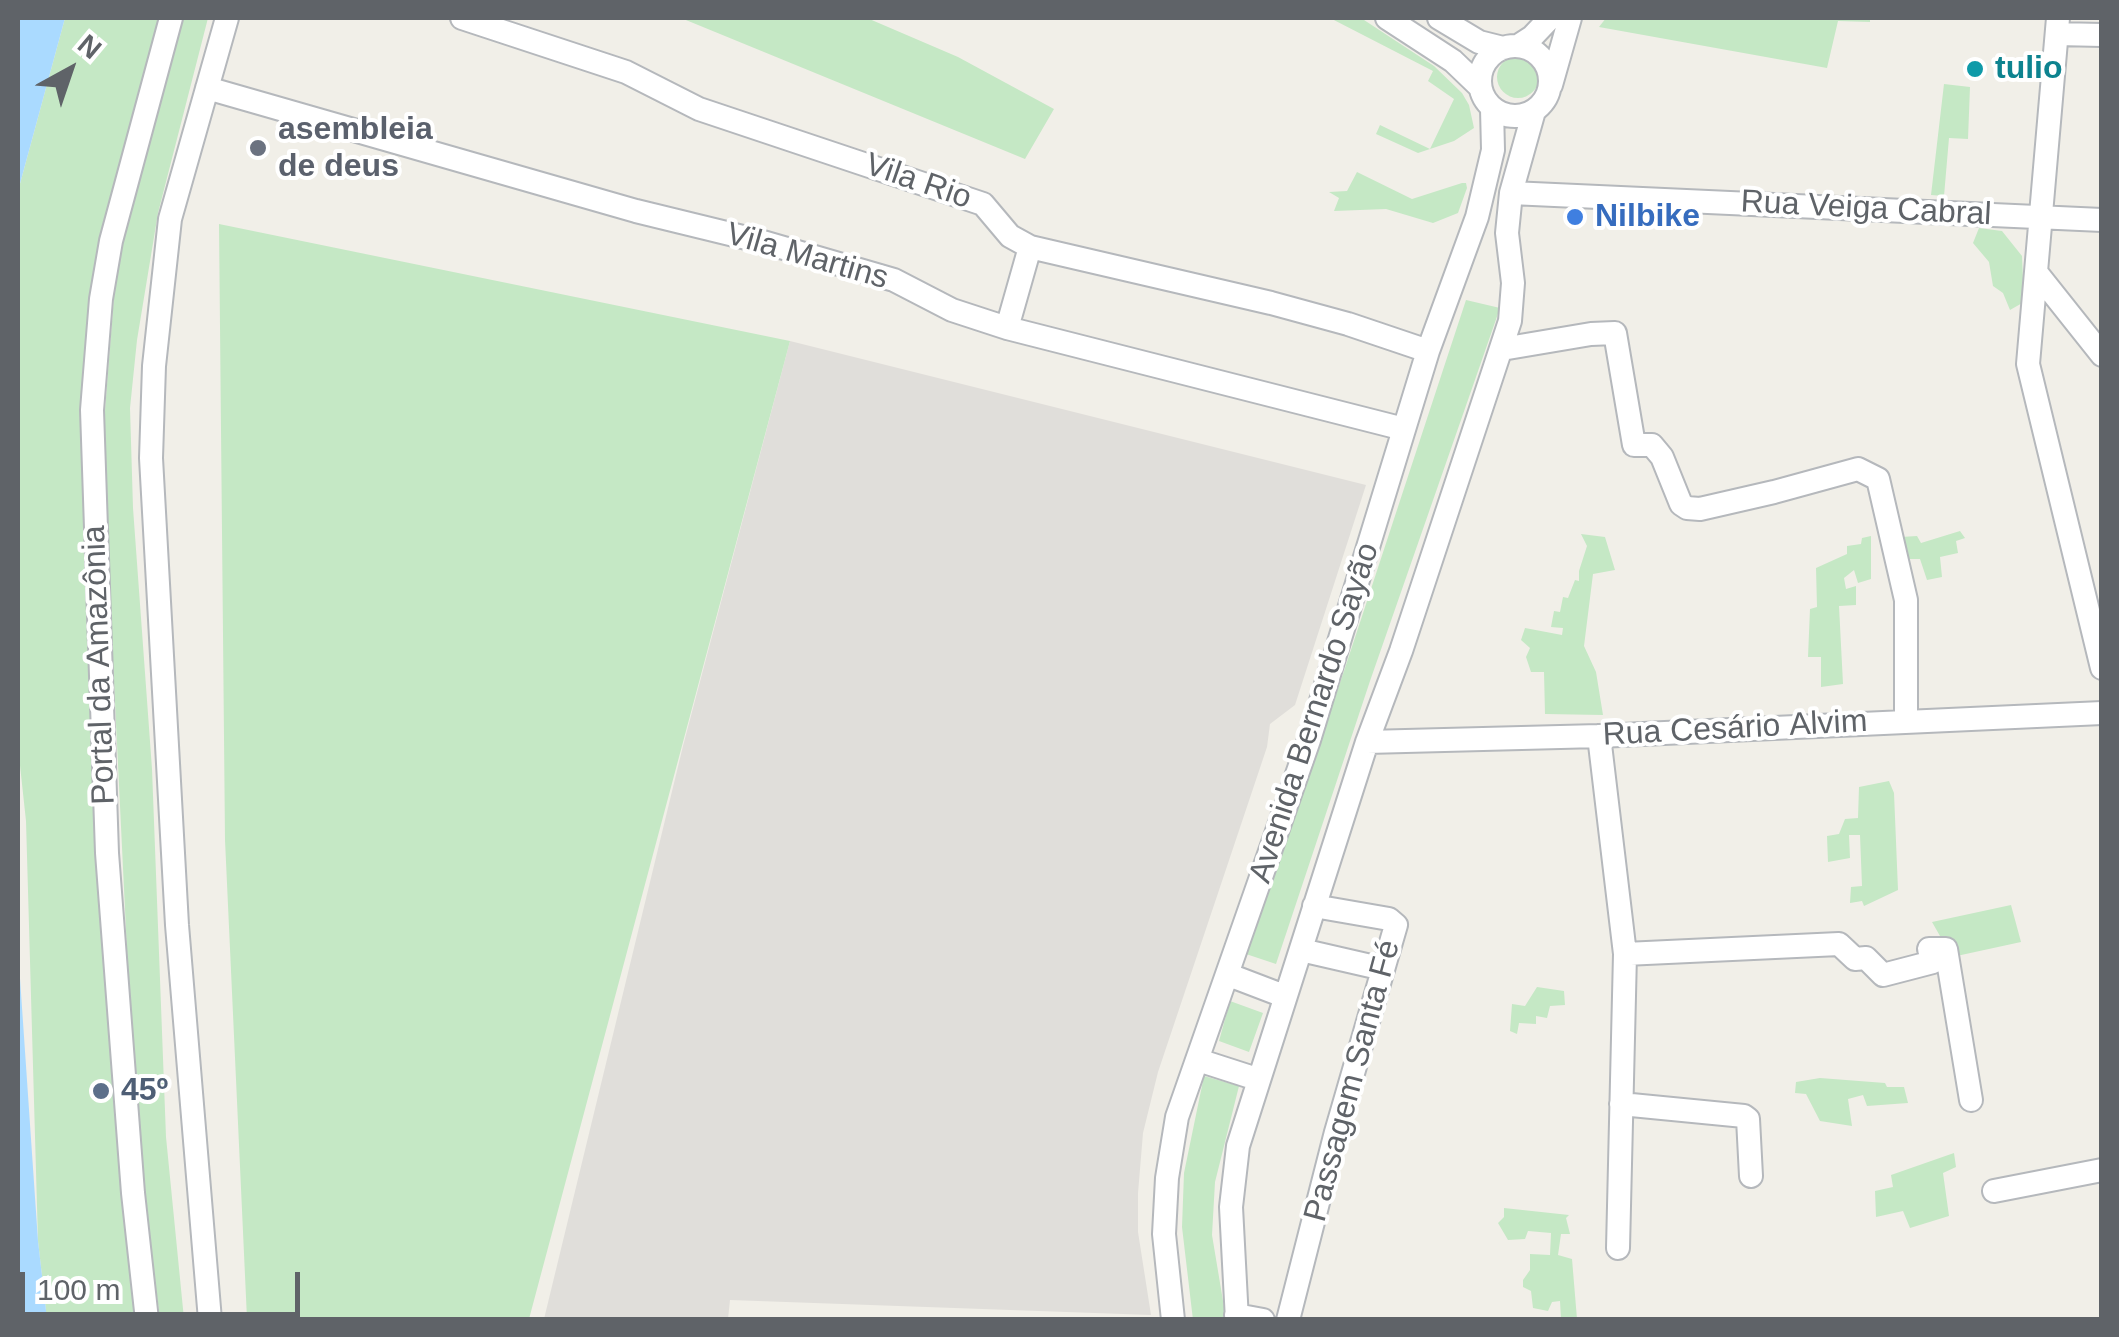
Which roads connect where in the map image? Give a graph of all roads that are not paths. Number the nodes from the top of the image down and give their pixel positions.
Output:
1 (171, 18) edge
2 (228, 18) edge
3 (462, 18) edge
4 (1387, 18) edge
5 (1439, 18) edge
6 (1550, 18) edge
7 (1570, 18) edge
8 (2058, 26) edge
9 (2102, 35) edge
10 (1510, 47) junction
11 (1480, 86) junction
12 (207, 88) junction
13 (1550, 89) junction
14 (1492, 109) junction
15 (1534, 111) junction
16 (1510, 194) junction
17 (2040, 217) junction
18 (2102, 220) edge
19 (1030, 247) junction
20 (2036, 272) junction
21 (1008, 328) junction
22 (1502, 349) junction
23 (1428, 351) junction
24 (2102, 355) edge
25 (1404, 429) junction
26 (2102, 668) edge
27 (2102, 713) edge
28 (1906, 720) junction
29 (1599, 736) junction
30 (1368, 742) junction
31 (1314, 906) junction
32 (1301, 950) junction
33 (1625, 954) junction
34 (1375, 967) dead end
35 (1228, 975) junction
36 (1284, 996) junction
37 (1198, 1060) junction
38 (1258, 1079) junction
39 (1972, 1100) dead end
40 (1621, 1104) junction
41 (2102, 1170) edge
42 (1751, 1176) dead end
43 (1994, 1191) dead end
44 (1618, 1248) dead end
45 (1236, 1317) edge
46 (148, 1320) edge
47 (210, 1320) edge
48 (1173, 1320) edge
49 (1264, 1320) edge
50 (1288, 1320) edge

1 - 46 street, Portal da Amazônia
2 - 12 street, Portal da Amazônia
3 - 19 street, Vila Rio
4 - 11 street
5 - 10 street
6 - 10 street
7 - 13 street
8 - 9 street
8 - 17 street
10 - 11 street
10 - 13 street
11 - 14 street
12 - 21 street, Vila Martins
12 - 47 street, Portal da Amazônia
13 - 15 street
14 - 15 street
14 - 23 street, Avenida Bernardo Sayão
15 - 16 street, Avenida Bernardo Sayão
16 - 17 street, Rua Veiga Cabral
16 - 22 street, Avenida Bernardo Sayão
17 - 18 street, Rua Veiga Cabral
17 - 20 street
19 - 21 street
19 - 23 street, Vila Rio
20 - 24 street
20 - 26 street
21 - 25 street, Vila Martins
22 - 28 street
22 - 30 street, Avenida Bernardo Sayão
23 - 25 street, Avenida Bernardo Sayão
25 - 35 street, Avenida Bernardo Sayão
27 - 28 street, Rua Cesário Alvim
28 - 29 street, Rua Cesário Alvim
29 - 30 street, Rua Cesário Alvim
29 - 33 street
30 - 31 street, Avenida Bernardo Sayão
31 - 32 street, Avenida Bernardo Sayão
31 - 50 street, Passagem Santa Fé
32 - 34 street
32 - 36 street, Avenida Bernardo Sayão
33 - 39 street
33 - 40 street
35 - 36 street
35 - 37 street, Avenida Bernardo Sayão
36 - 38 street, Avenida Bernardo Sayão
37 - 38 street
37 - 48 street, Avenida Bernardo Sayão
38 - 45 street, Avenida Bernardo Sayão
40 - 42 street
40 - 44 street
41 - 43 street
45 - 49 street

